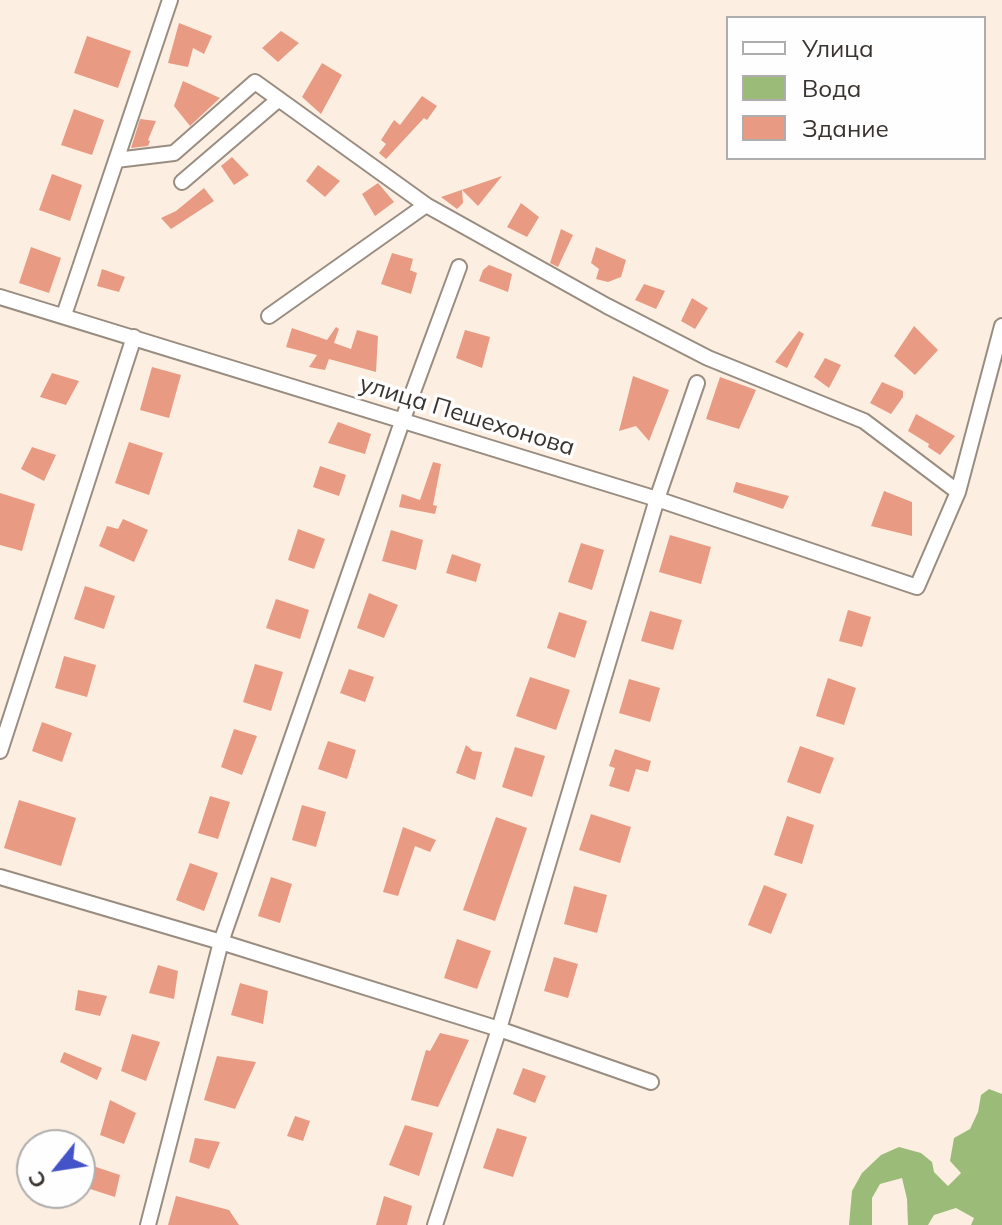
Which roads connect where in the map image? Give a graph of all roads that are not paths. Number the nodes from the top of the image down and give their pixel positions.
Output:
1 (170, 0) edge
2 (279, 99) junction
3 (116, 160) junction
4 (182, 182) dead end
5 (426, 205) junction
6 (459, 267) dead end
7 (0, 297) edge
8 (64, 315) junction
9 (269, 316) dead end
10 (1002, 326) edge
11 (134, 337) junction
12 (697, 383) dead end
13 (403, 419) junction
14 (958, 492) junction
15 (657, 499) junction
16 (0, 751) edge
17 (0, 877) edge
18 (221, 942) junction
19 (499, 1029) junction
20 (651, 1082) dead end
21 (148, 1225) edge
22 (435, 1225) edge

1 - 3 street
2 - 3 street
2 - 4 street
2 - 5 street
3 - 8 street
5 - 9 street
5 - 14 street
6 - 13 street
7 - 8 street, улица Пешехонова
8 - 11 street, улица Пешехонова
10 - 14 street
11 - 13 street, улица Пешехонова
11 - 16 street
12 - 15 street
13 - 15 street, улица Пешехонова
13 - 18 street
14 - 15 street, улица Пешехонова
15 - 19 street
17 - 18 street
18 - 19 street
18 - 21 street
19 - 20 street
19 - 22 street

